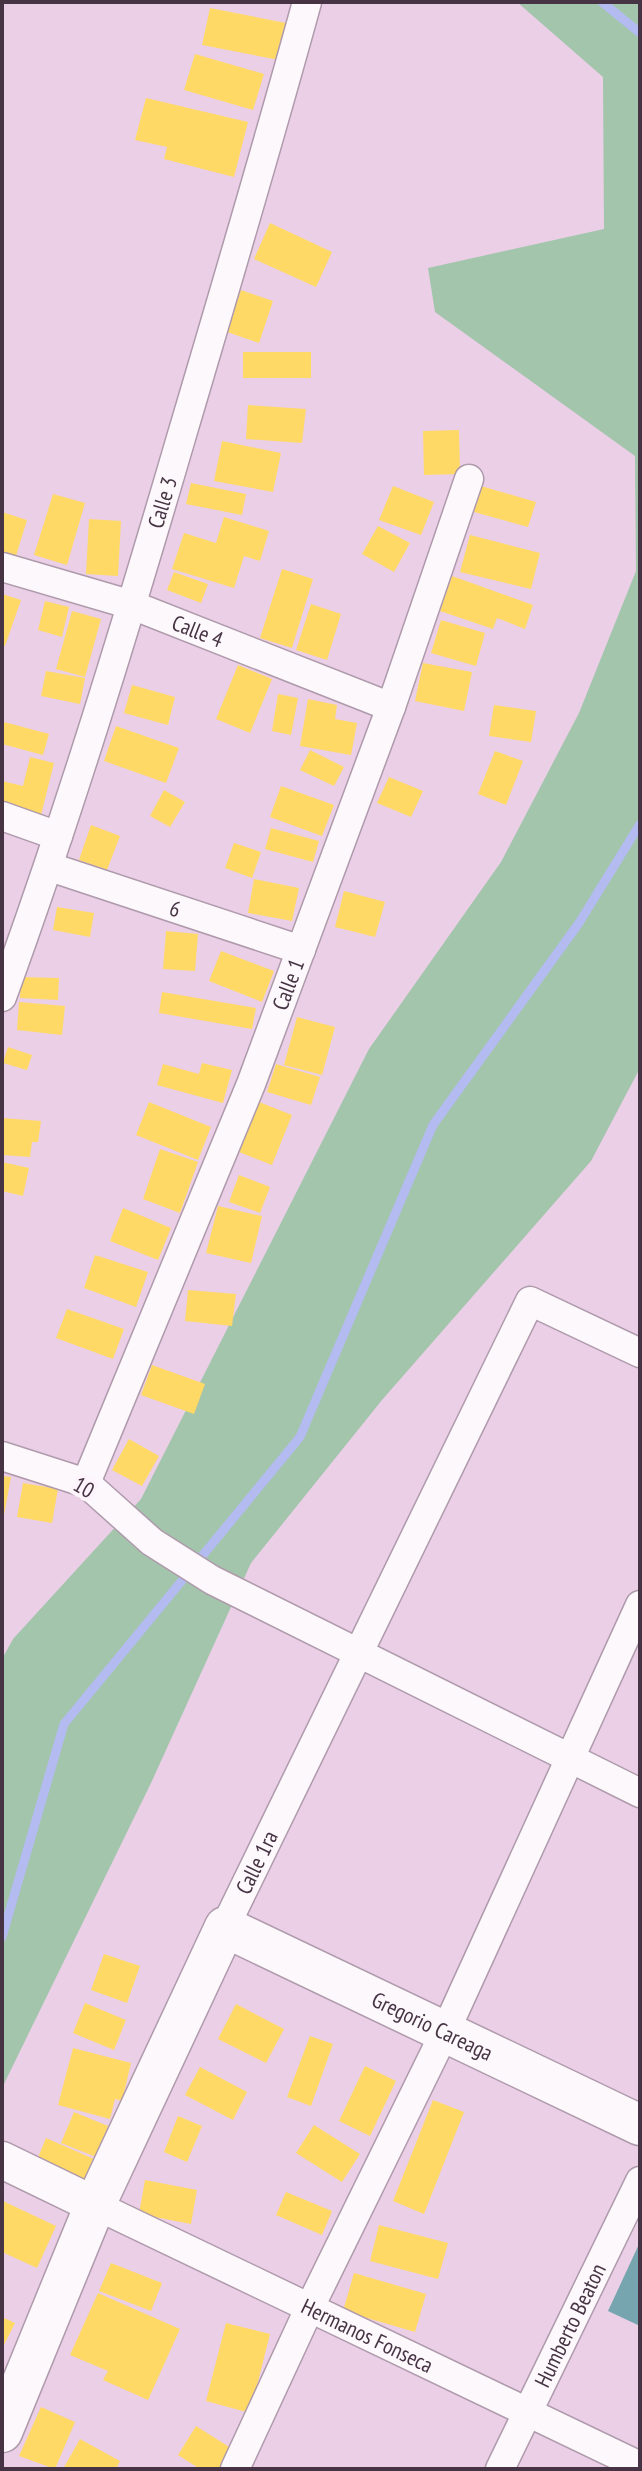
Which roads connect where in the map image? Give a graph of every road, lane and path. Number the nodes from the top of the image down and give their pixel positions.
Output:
1 (307, 2) edge
2 (469, 479) dead end
3 (2, 567) edge
4 (132, 605) junction
5 (391, 707) junction
6 (2, 816) edge
7 (58, 836) junction
8 (50, 867) junction
9 (301, 950) junction
10 (2, 997) edge
11 (640, 1353) edge
12 (2, 1456) edge
13 (86, 1483) junction
14 (640, 1605) edge
15 (358, 1651) junction
16 (570, 1760) junction
17 (640, 1793) edge
18 (225, 1927) junction
19 (445, 2032) junction
20 (640, 2125) edge
21 (2, 2160) edge
22 (640, 2181) edge
23 (95, 2205) junction
24 (309, 2309) junction
25 (528, 2412) junction
26 (2, 2432) edge
27 (640, 2466) edge
28 (235, 2469) edge
29 (500, 2469) edge

1 - 4 street, Calle 3
2 - 5 street, Calle 1
3 - 4 street, Calle 4
4 - 5 street, Calle 4
4 - 7 street, Calle 3
5 - 9 street, Calle 1
6 - 7 street
7 - 8 street, Calle 3
8 - 9 street, 6
8 - 10 street, Calle 3
9 - 13 street, Calle 1
11 - 15 street, Calle 1ra
12 - 13 street, 10
13 - 15 street, 10
14 - 16 street
15 - 16 street, 10
15 - 18 street, Calle 1ra
16 - 17 street, 10
16 - 19 street
18 - 19 main road, Gregorio Careaga
18 - 23 main road, Calle 1ra
19 - 20 main road, Gregorio Careaga
19 - 24 street
21 - 23 street
22 - 25 street, Humberto Beaton
23 - 24 street, Hermanos Fonseca
23 - 26 main road, Calle 1ra
24 - 25 street, Hermanos Fonseca
24 - 28 street
25 - 27 street, Hermanos Fonseca
25 - 29 street, Humberto Beaton

